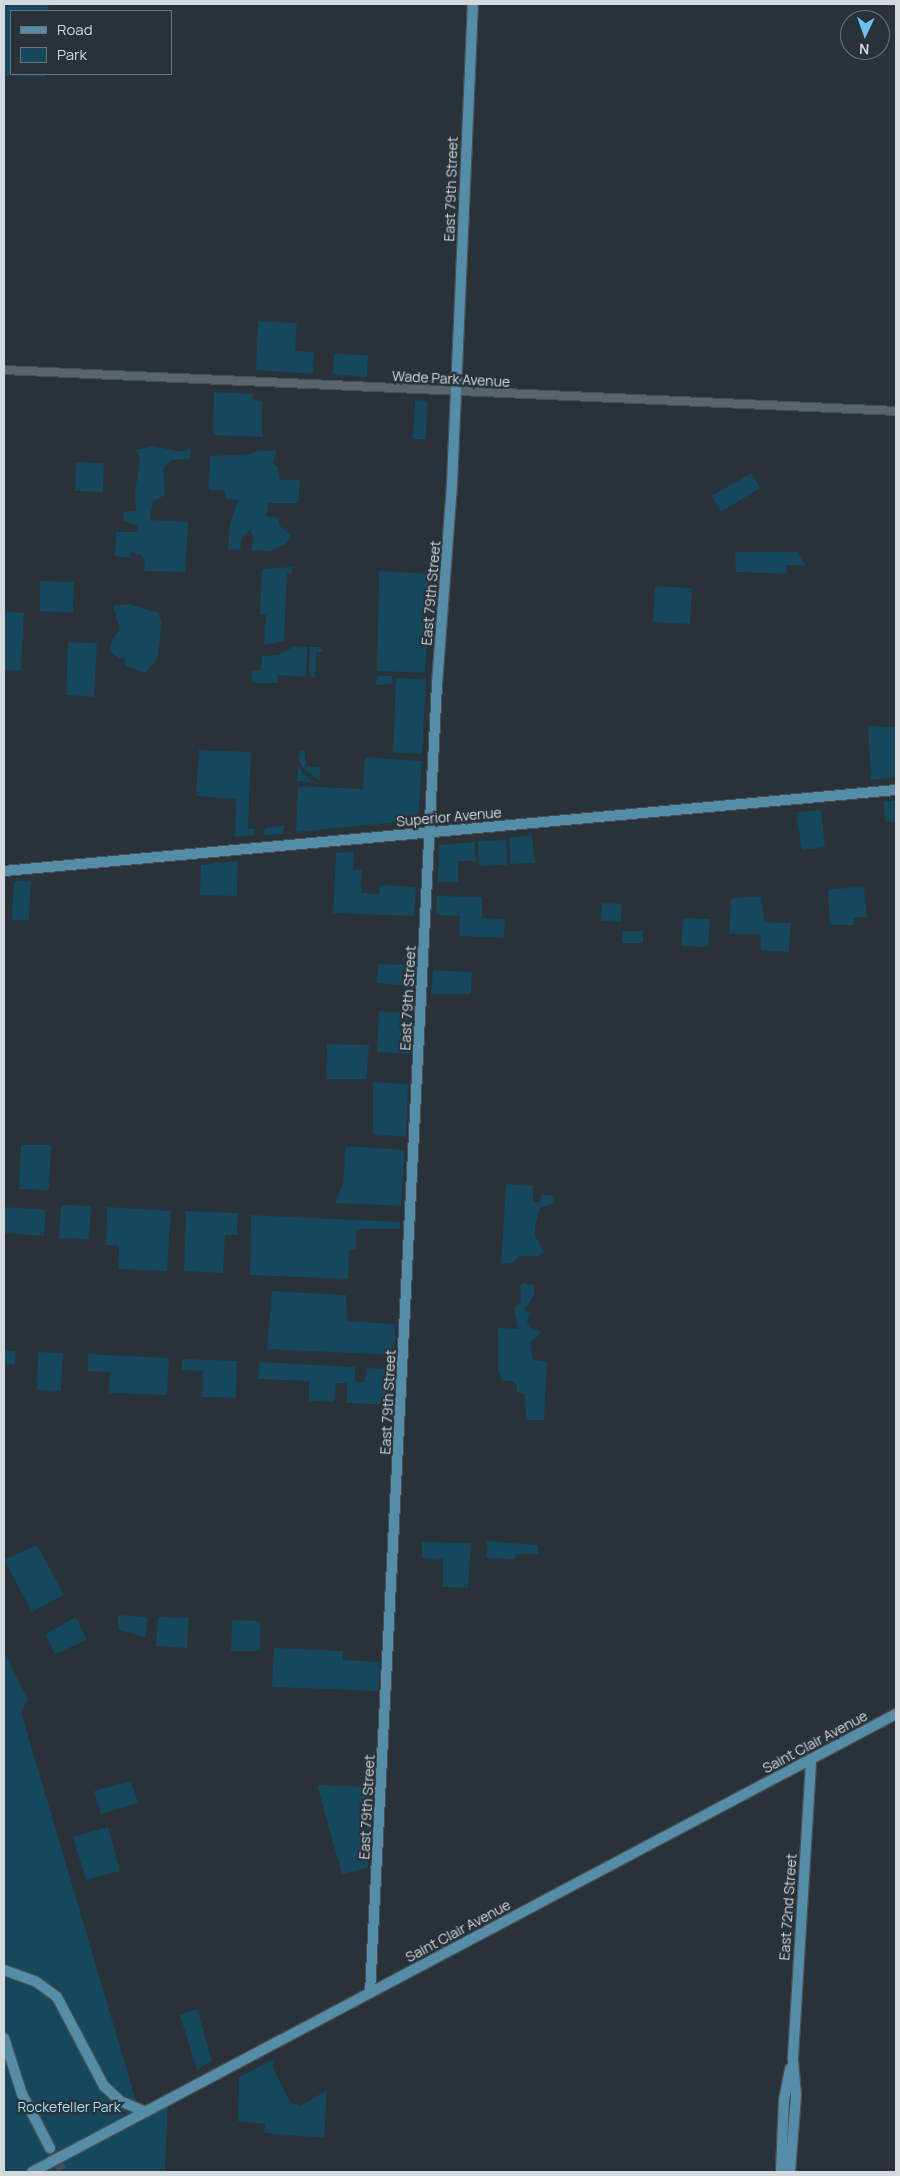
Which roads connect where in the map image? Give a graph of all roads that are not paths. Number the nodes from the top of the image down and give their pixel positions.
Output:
1 (473, 4) edge
2 (4, 370) edge
3 (456, 391) junction
4 (896, 411) edge
5 (896, 790) edge
6 (430, 833) junction
7 (4, 871) edge
8 (896, 1714) edge
9 (811, 1760) junction
10 (4, 1970) edge
11 (370, 1993) junction
12 (4, 2038) edge
13 (793, 2057) junction
14 (146, 2112) junction
15 (50, 2148) tunnel mouth
16 (32, 2172) edge
17 (781, 2172) edge
18 (790, 2172) edge

1 - 3 main road, East 79th Street
2 - 3 street, Wade Park Avenue
3 - 4 street, Wade Park Avenue
3 - 6 main road, East 79th Street
5 - 6 main road, Superior Avenue
6 - 7 main road, Superior Avenue
6 - 11 main road, East 79th Street
8 - 9 main road, Saint Clair Avenue
9 - 11 main road, Saint Clair Avenue
9 - 13 main road, East 72nd Street
10 - 14 main road
11 - 14 main road, Saint Clair Avenue
12 - 15 main road
13 - 17 main road, East 72nd Street
13 - 18 main road, East 72nd Street
14 - 16 main road, Saint Clair Avenue

